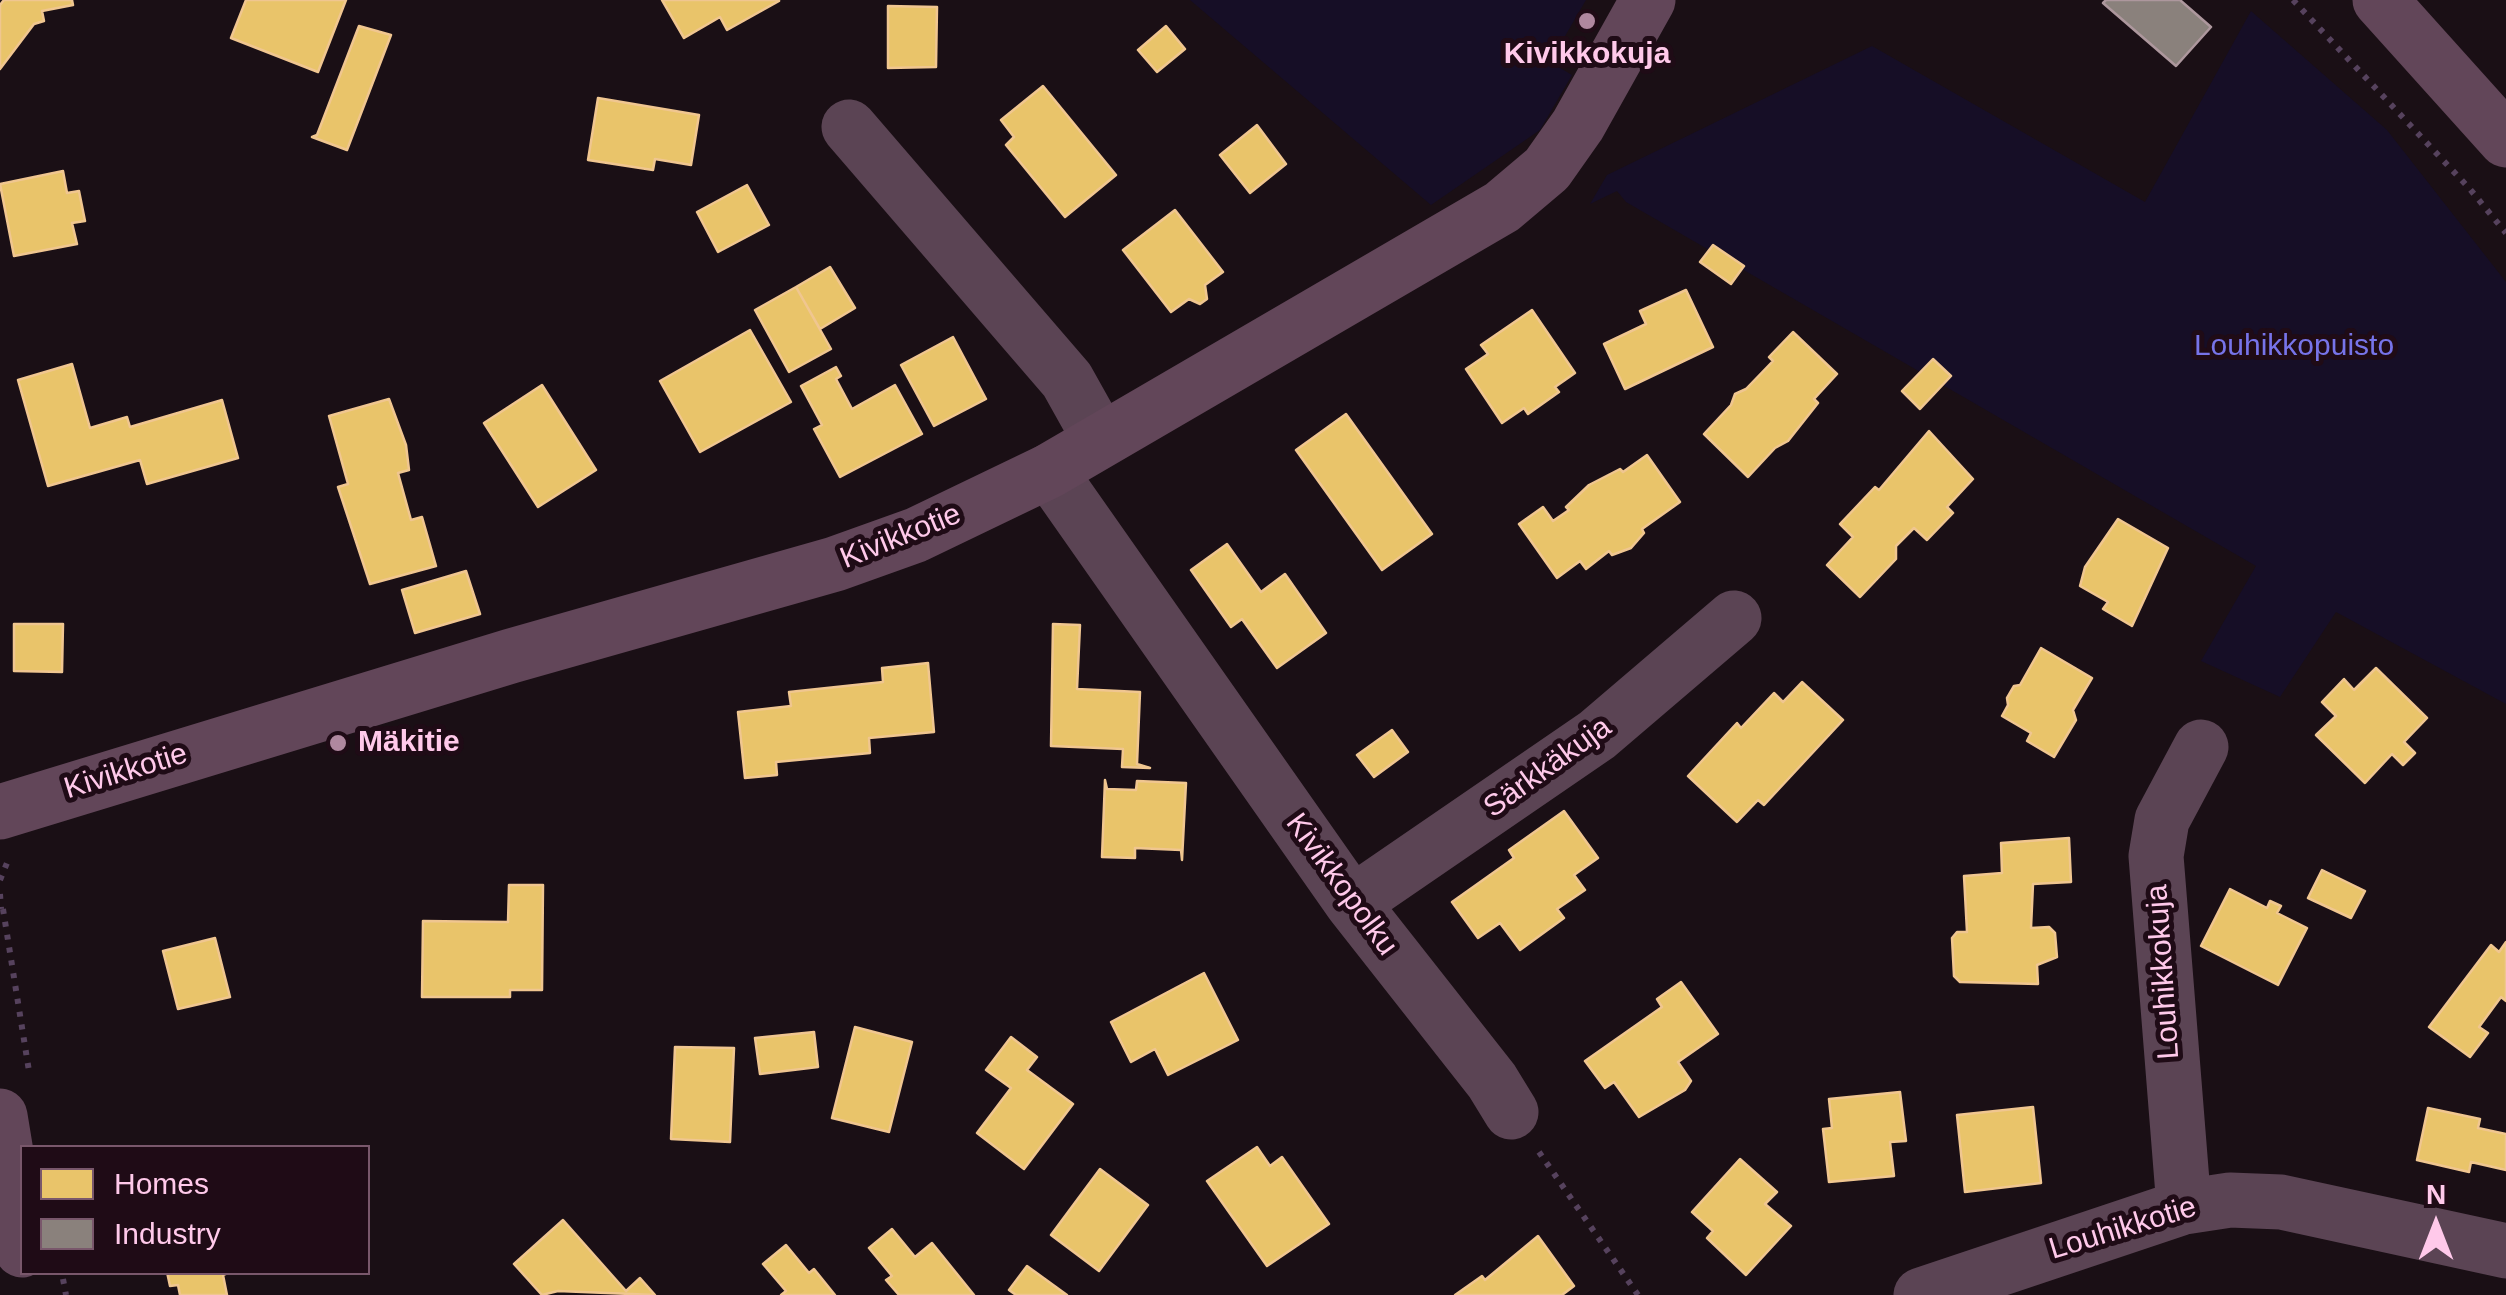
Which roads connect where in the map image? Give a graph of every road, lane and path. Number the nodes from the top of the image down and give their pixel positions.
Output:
1 (1648, 0) edge
2 (2293, 0) edge
3 (2380, 0) edge
4 (849, 127) dead end
5 (2506, 140) edge
6 (2506, 234) edge
7 (1100, 440) junction
8 (1050, 471) junction
9 (1734, 618) dead end
10 (2201, 747) dead end
11 (0, 812) edge
12 (0, 894) edge
13 (1352, 903) junction
14 (1, 909) edge
15 (15, 1095) edge
16 (1511, 1112) joint
17 (20, 1206) edge
18 (2184, 1206) junction
19 (2506, 1252) edge
20 (1638, 1295) edge
21 (1921, 1295) edge

1 - 7 street, Kivikkotie
2 - 6 path
3 - 5 street
4 - 7 street
7 - 8 street, Kivikkotie
8 - 11 street, Kivikkotie
8 - 13 street, Kivikkopolku
9 - 13 street, Särkkäkuja
10 - 18 street, Louhikkokuja
12 - 14 path
13 - 16 street, Kivikkopolku
14 - 15 path
15 - 17 street
16 - 20 path
18 - 19 street, Louhikkotie
18 - 21 street, Louhikkotie

